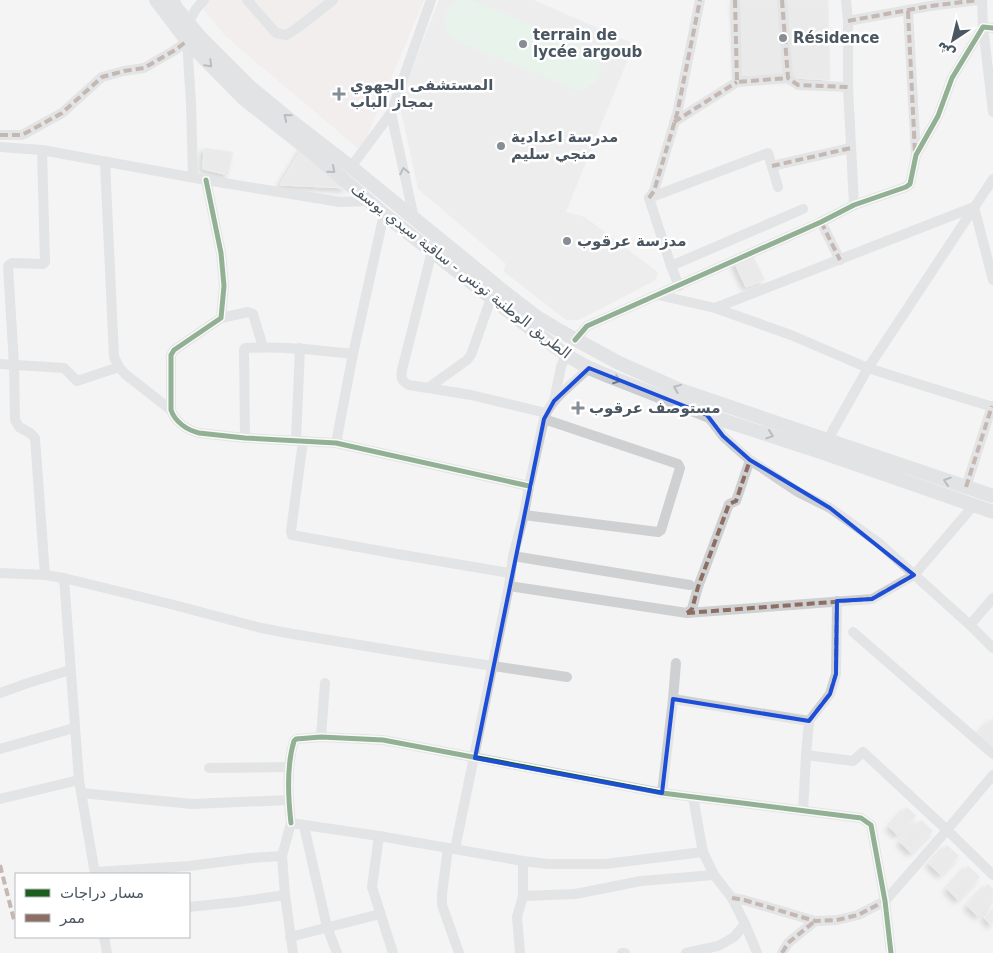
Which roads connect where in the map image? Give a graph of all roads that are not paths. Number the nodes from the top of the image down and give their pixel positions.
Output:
1 (156, 0) edge
2 (172, 0) edge
3 (204, 0) edge
4 (247, 0) edge
5 (333, 0) edge
6 (431, 0) edge
7 (700, 0) edge
8 (735, 0) edge
9 (782, 0) edge
10 (846, 0) edge
11 (980, 0) edge
12 (930, 3) edge
13 (908, 11) junction
14 (848, 21) junction
15 (188, 23) junction
16 (988, 28) edge
17 (187, 42) junction
18 (788, 78) junction
19 (991, 80) edge
20 (738, 82) junction
21 (848, 87) junction
22 (993, 112) edge
23 (391, 113) junction
24 (674, 122) junction
25 (0, 135) edge
26 (0, 147) edge
27 (851, 148) junction
28 (42, 150) junction
29 (916, 155) junction
30 (106, 162) junction
31 (772, 166) junction
32 (351, 167) junction
33 (193, 176) junction
34 (993, 179) edge
35 (206, 180) junction
36 (778, 187) dead end
37 (649, 198) junction
38 (369, 201) junction
39 (854, 205) junction
40 (974, 207) junction
41 (803, 209) dead end
42 (384, 214) junction
43 (414, 218) junction
44 (822, 222) junction
45 (432, 251) junction
46 (840, 260) junction
47 (671, 266) junction
48 (479, 279) junction
49 (993, 280) edge
50 (679, 286) junction
51 (658, 295) junction
52 (493, 299) junction
53 (715, 308) junction
54 (221, 318) junction
55 (575, 340) junction
56 (263, 347) junction
57 (300, 348) junction
58 (352, 354) junction
59 (566, 355) junction
60 (0, 364) edge
61 (14, 365) junction
62 (119, 367) junction
63 (589, 368) junction
64 (868, 368) junction
65 (428, 388) junction
66 (554, 402) junction
67 (993, 407) edge
68 (172, 410) junction
69 (708, 415) junction
70 (545, 416) junction
71 (245, 438) junction
72 (300, 441) junction
73 (827, 441) junction
74 (336, 443) junction
75 (750, 460) junction
76 (529, 486) junction
77 (966, 487) junction
78 (993, 496) edge
79 (974, 505) junction
80 (993, 512) edge
81 (524, 515) junction
82 (513, 556) junction
83 (0, 573) edge
84 (510, 573) junction
85 (45, 575) junction
86 (914, 575) junction
87 (64, 578) junction
88 (690, 585) dead end
89 (509, 586) junction
90 (993, 598) edge
91 (837, 601) junction
92 (687, 613) junction
93 (970, 625) junction
94 (853, 632) dead end
95 (993, 648) edge
96 (676, 663) dead end
97 (492, 666) junction
98 (70, 670) junction
99 (567, 677) dead end
100 (325, 683) dead end
101 (0, 693) edge
102 (673, 700) junction
103 (809, 721) junction
104 (74, 728) junction
105 (321, 737) junction
106 (0, 749) edge
107 (993, 754) edge
108 (806, 755) junction
109 (475, 758) junction
110 (289, 767) junction
111 (209, 768) dead end
112 (993, 776) edge
113 (78, 780) junction
114 (81, 793) junction
115 (662, 793) junction
116 (693, 797) junction
117 (0, 799) edge
118 (288, 800) junction
119 (803, 811) junction
120 (291, 824) junction
121 (304, 826) junction
122 (947, 830) junction
123 (379, 836) junction
124 (452, 849) junction
125 (703, 852) junction
126 (282, 856) junction
127 (522, 861) junction
128 (95, 873) edge
129 (714, 875) junction
130 (993, 875) edge
131 (285, 895) junction
132 (524, 896) junction
133 (732, 898) junction
134 (885, 901) junction
135 (190, 907) edge
136 (380, 914) junction
137 (815, 922) junction
138 (745, 924) junction
139 (327, 927) junction
140 (290, 937) junction
141 (104, 938) edge
142 (107, 953) edge
143 (293, 953) edge
144 (337, 953) edge
145 (394, 953) edge
146 (459, 953) edge
147 (520, 953) edge
148 (686, 953) edge
149 (757, 953) edge
150 (782, 953) edge
151 (892, 953) edge

1 - 17 main road, الطريق الوطنية تونس - ساقية سيدي يوسف
2 - 15 main road, الطريق الوطنية تونس - ساقية سيدي يوسف
3 - 15 street
4 - 5 street
6 - 23 street
7 - 24 street
8 - 20 street
9 - 18 street
10 - 14 street
11 - 12 street
11 - 16 street
12 - 13 street
13 - 14 street
13 - 29 street
14 - 21 street
32 -> 15 main road, الطريق الوطنية تونس - ساقية سيدي يوسف
16 - 19 street
16 - 29 street
17 - 25 street
17 - 33 street
17 -> 38 main road, الطريق الوطنية تونس - ساقية سيدي يوسف
18 - 20 street
18 - 21 street
19 - 22 street
20 - 24 street
21 - 27 street
23 - 32 street
43 -> 23 street
24 - 37 street
26 - 28 street
27 - 31 street
27 - 39 street
28 - 30 street
28 - 61 street
29 - 39 street
30 - 33 street
30 - 62 street
31 - 36 street
31 - 37 street
32 - 43 main road, الطريق الوطنية تونس - ساقية سيدي يوسف
33 - 35 street
34 - 40 street
35 - 38 street
35 - 54 street
37 - 47 street
38 - 42 main road, الطريق الوطنية تونس - ساقية سيدي يوسف
39 - 44 street
40 - 46 street
40 - 49 street
40 - 64 street
41 - 47 street
42 - 45 main road, الطريق الوطنية تونس - ساقية سيدي يوسف
42 - 58 street
43 - 48 main road, الطريق الوطنية تونس - ساقية سيدي يوسف
44 - 46 street
44 - 50 street
45 - 48 main road, الطريق الوطنية تونس - ساقية سيدي يوسف
45 - 65 street
46 - 53 street
47 - 50 street
48 - 52 main road, الطريق الوطنية تونس - ساقية سيدي يوسف
48 - 55 main road, الطريق الوطنية تونس - ساقية سيدي يوسف
50 - 51 street
51 - 53 street
51 - 55 street
52 - 59 main road, الطريق الوطنية تونس - ساقية سيدي يوسف
52 - 65 street
53 - 64 street
54 - 56 street
54 - 68 street
73 -> 55 main road, الطريق الوطنية تونس - ساقية سيدي يوسف
56 - 57 street
56 - 71 street
57 - 58 street
57 - 72 street
58 - 74 street
59 - 63 main road, الطريق الوطنية تونس - ساقية سيدي يوسف
59 - 66 street
60 - 61 street
61 - 62 street
61 - 85 street
62 - 68 street
63 - 66 street
63 -> 69 main road, الطريق الوطنية تونس - ساقية سيدي يوسف
64 - 67 street
64 - 73 street
65 - 70 street
66 - 70 street
67 - 77 street
68 - 71 street
69 - 75 street
69 -> 79 main road, الطريق الوطنية تونس - ساقية سيدي يوسف
70 - 76 street
70 - 81 street
71 - 72 street
72 - 74 street
72 - 84 street
77 -> 73 main road, الطريق الوطنية تونس - ساقية سيدي يوسف
74 - 76 street
75 - 86 street
75 - 92 street
76 - 81 street
77 - 78 main road, الطريق الوطنية تونس - ساقية سيدي يوسف
79 - 80 main road, الطريق الوطنية تونس - ساقية سيدي يوسف
79 - 86 street
81 - 82 street
82 - 84 street
82 - 88 street
83 - 85 street
84 - 89 street
85 - 87 street
86 - 91 street
86 - 93 street
87 - 97 street
87 - 98 street
89 - 92 street
89 - 97 street
90 - 93 street
91 - 92 street
91 - 103 street
93 - 95 street
94 - 107 street
96 - 102 street
97 - 99 street
97 - 109 street
98 - 101 street
98 - 104 street
100 - 105 street
102 - 103 street
102 - 115 street
103 - 108 street
104 - 106 street
104 - 113 street
105 - 109 street
105 - 110 street
108 - 119 street
108 - 122 street
109 - 115 street
109 - 124 street
110 - 111 street
110 - 118 street
112 - 122 street
113 - 114 street
113 - 117 street
114 - 118 street
114 - 128 street
115 - 116 street
116 - 119 street
116 - 125 street
118 - 120 street
119 - 134 street
120 - 121 street
120 - 126 street
121 - 123 street
121 - 139 street
122 - 130 street
122 - 134 street
123 - 124 street
123 - 136 street
124 - 127 street
124 - 146 street
125 - 127 street
125 - 129 street
126 - 128 street
126 - 131 street
127 - 132 street
129 - 132 street
129 - 133 street
131 - 135 street
131 - 140 street
132 - 147 street
133 - 137 street
133 - 138 street
134 - 137 street
134 - 151 street
136 - 139 street
136 - 145 street
137 - 150 street
138 - 148 street
138 - 149 street
139 - 140 street
139 - 144 street
140 - 143 street
141 - 142 street

